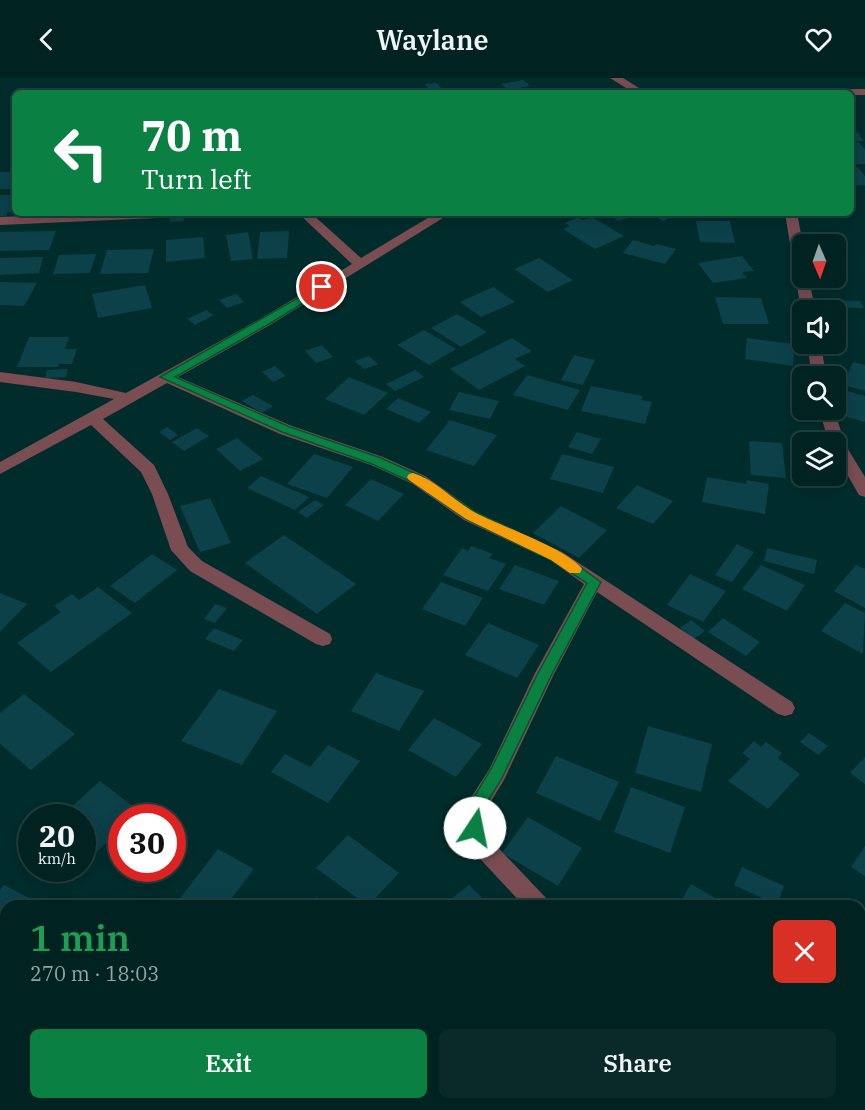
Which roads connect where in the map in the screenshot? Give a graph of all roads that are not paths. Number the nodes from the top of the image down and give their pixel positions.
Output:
1 (615, 78) edge
2 (637, 90) edge
3 (70, 216) edge
4 (307, 216) edge
5 (440, 216) edge
6 (792, 216) edge
7 (0, 221) edge
8 (360, 264) junction
9 (806, 300) edge
10 (0, 377) edge
11 (166, 377) junction
12 (130, 398) junction
13 (93, 418) junction
14 (829, 420) edge
15 (0, 469) edge
16 (865, 491) edge
17 (594, 582) junction
18 (323, 639) dead end
19 (785, 708) dead end
20 (533, 900) edge

1 - 2 street
3 - 7 street
4 - 8 street
5 - 8 street
6 - 9 street
8 - 11 street
10 - 12 street
11 - 12 street
11 - 17 street
12 - 13 street
13 - 15 street
13 - 18 street
14 - 16 street
17 - 19 street
17 - 20 street

